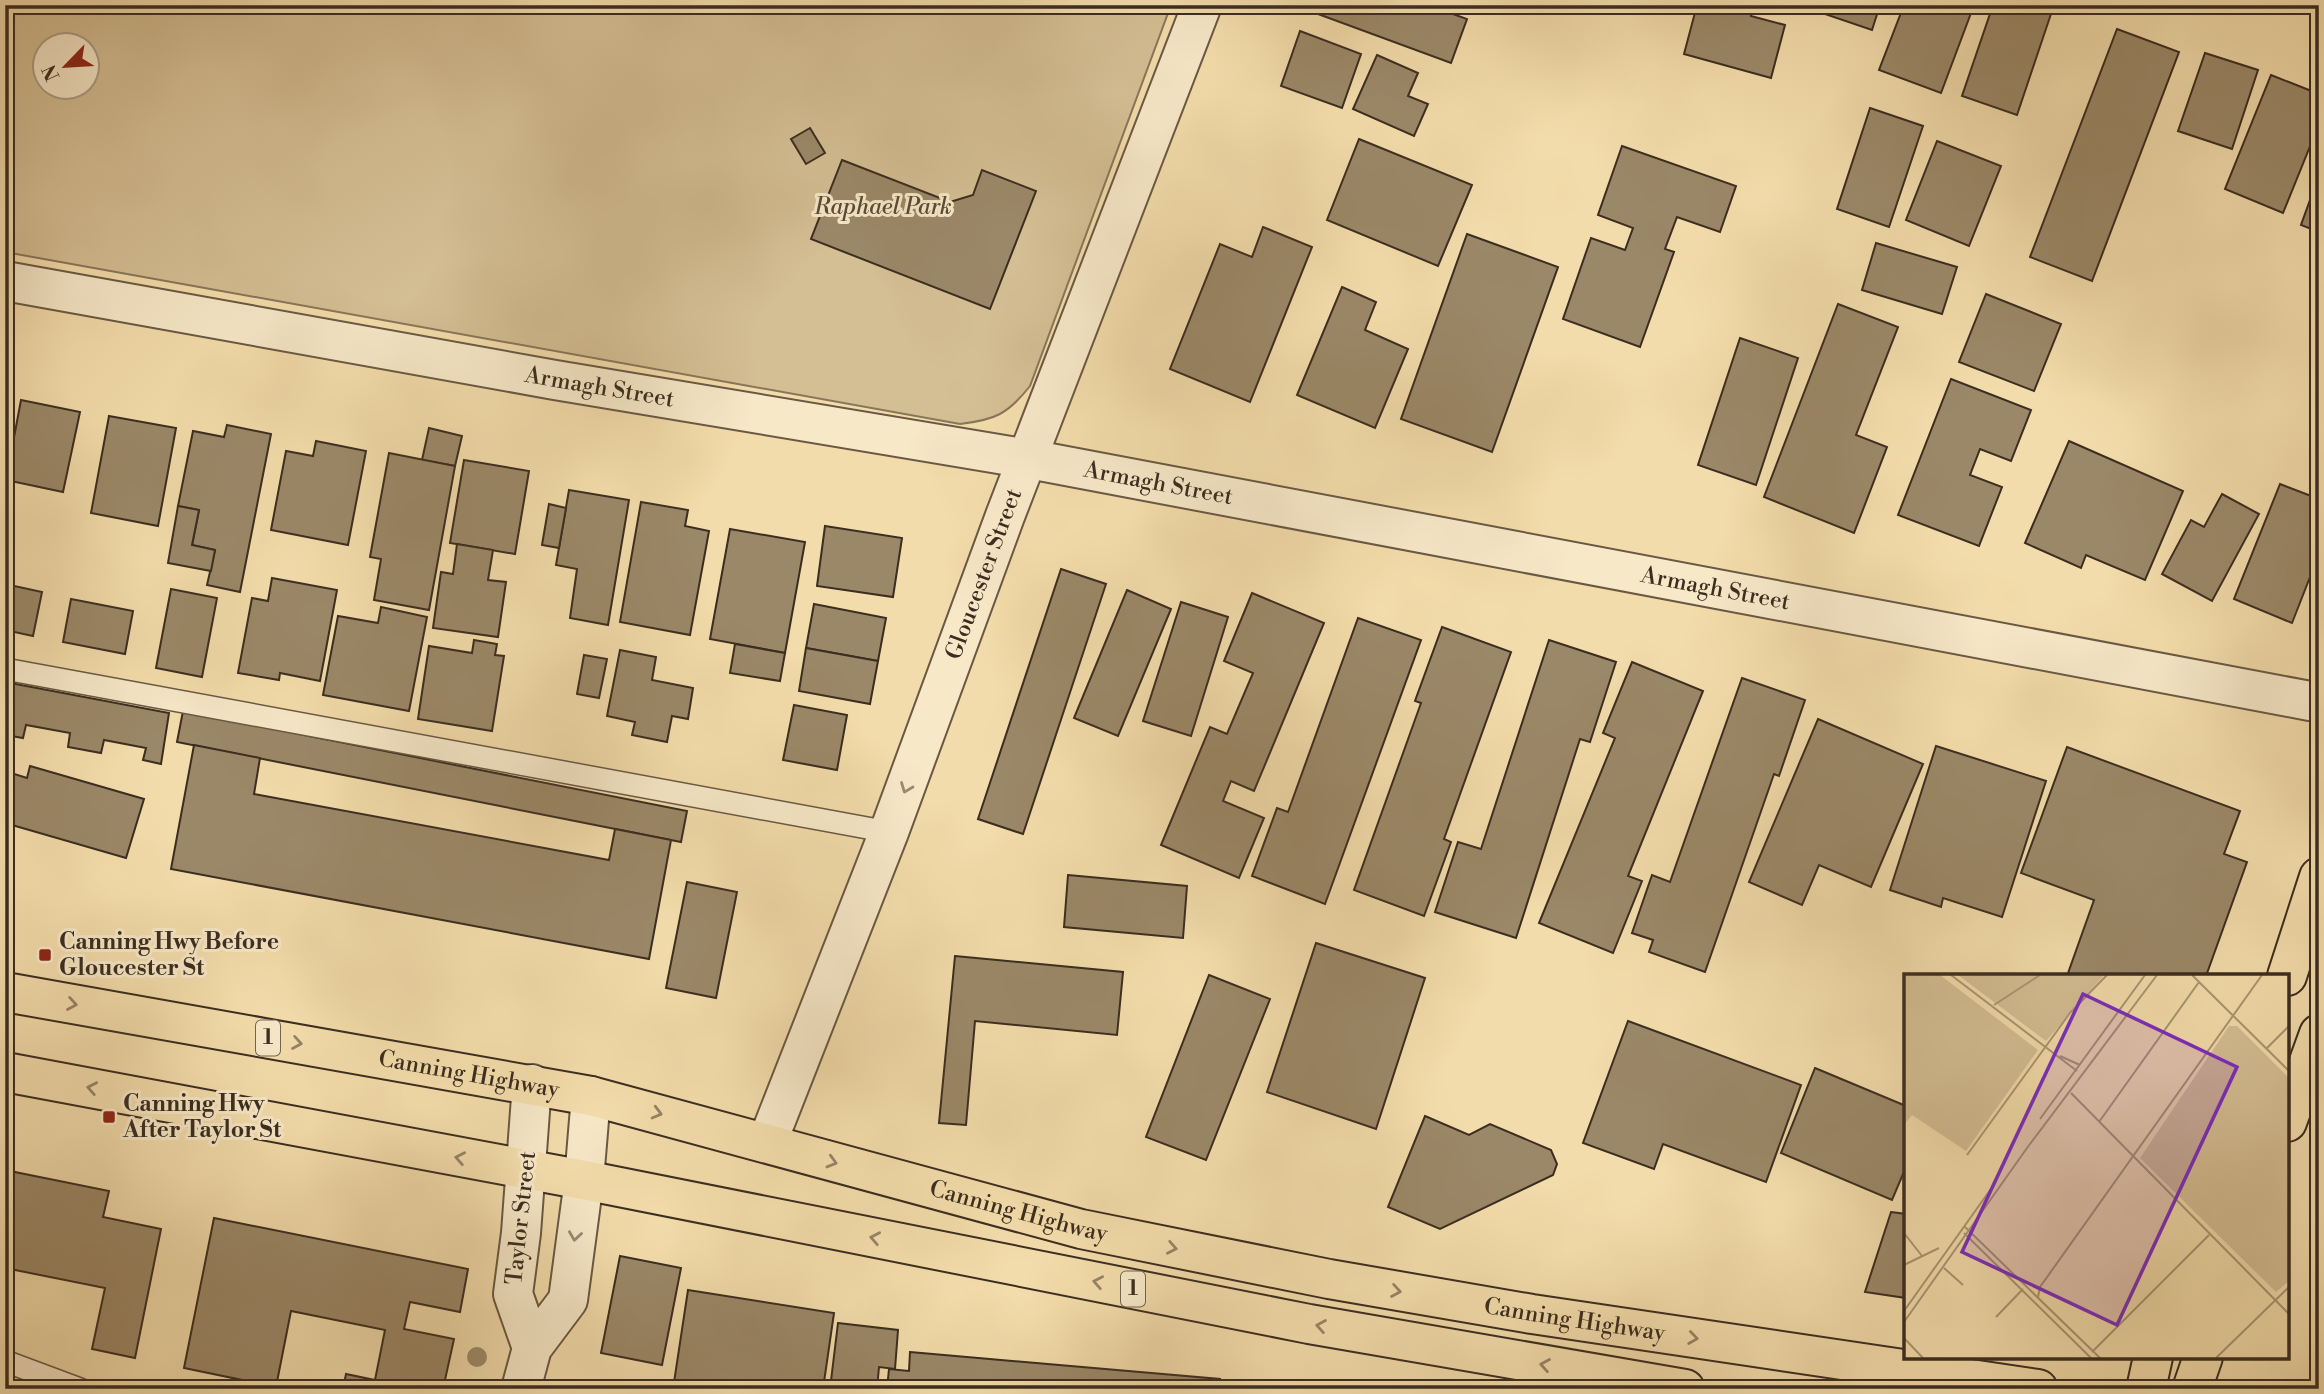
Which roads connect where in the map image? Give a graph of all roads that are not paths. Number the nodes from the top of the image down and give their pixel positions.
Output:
1 (1202, 5) edge
2 (5, 281) edge
3 (1029, 459) junction
4 (5, 669) edge
5 (2316, 704) edge
6 (889, 832) junction
7 (2319, 877) edge
8 (2288, 974) edge
9 (5, 992) edge
10 (2319, 1034) edge
11 (5, 1072) edge
12 (532, 1084) junction
13 (591, 1096) junction
14 (2289, 1116) edge
15 (767, 1143) junction
16 (527, 1171) junction
17 (584, 1180) junction
18 (532, 1348) junction
19 (2153, 1359) edge
20 (2202, 1359) edge
21 (5, 1361) edge
22 (80, 1389) edge
23 (521, 1389) edge
24 (1685, 1389) edge
25 (2038, 1389) edge
26 (2146, 1389) edge
27 (2192, 1389) edge

1 - 3 street, Gloucester Street
2 - 3 street, Armagh Street
3 - 5 street, Armagh Street
3 -> 6 street, Gloucester Street
4 - 6 lane
6 - 15 street, Gloucester Street
7 - 8 main road
9 -> 12 main road, Canning Highway / 1
10 - 14 main road
16 -> 11 main road, 1
12 - 13 main road, Canning Highway / 1
12 - 16 street, Taylor Street
13 -> 15 main road, Canning Highway / 1
13 - 17 street
15 -> 25 main road, Canning Highway / 1
16 - 17 main road, 1
16 - 18 street, Taylor Street
17 -> 18 street
24 -> 17 main road, 1
18 - 23 street
19 - 26 main road
20 - 27 main road
21 - 22 lane

